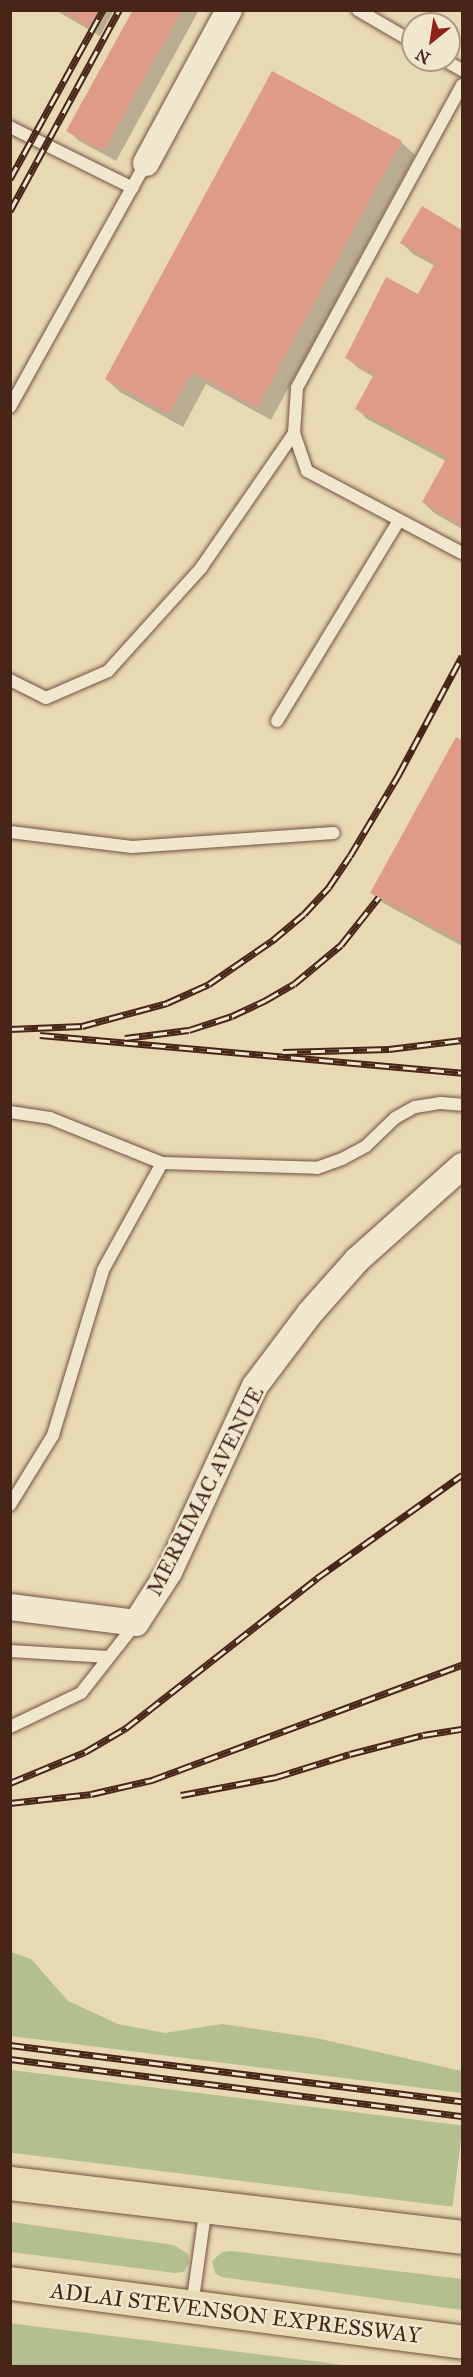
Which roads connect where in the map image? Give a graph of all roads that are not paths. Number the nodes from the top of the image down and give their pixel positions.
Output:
1 (229, 10) edge
2 (358, 10) edge
3 (401, 35) edge
4 (462, 85) edge
5 (10, 127) edge
6 (146, 163) joint
7 (133, 188) junction
8 (10, 407) edge
9 (294, 433) junction
10 (399, 520) junction
11 (462, 554) edge
12 (10, 680) edge
13 (277, 721) dead end
14 (10, 832) edge
15 (334, 833) dead end
16 (462, 1105) edge
17 (10, 1112) edge
18 (162, 1163) junction
19 (462, 1166) edge
20 (10, 1505) edge
21 (10, 1607) edge
22 (136, 1623) junction
23 (10, 1651) edge
24 (109, 1657) junction
25 (10, 1726) edge
26 (10, 2183) edge
27 (207, 2206) junction
28 (462, 2237) edge
29 (10, 2283) edge
30 (192, 2307) junction
31 (462, 2342) edge

1 - 6 street
2 - 3 lane
4 - 9 lane
5 - 7 lane
6 - 7 lane
7 - 8 lane
9 - 10 lane
9 - 12 lane
10 - 11 lane
10 - 13 lane
14 - 15 lane
16 - 18 lane
17 - 18 lane
18 - 20 lane
19 - 22 street, MERRIMAC AVENUE
21 - 22 street, MERRIMAC AVENUE
22 - 24 lane
23 - 24 lane
24 - 25 lane
26 - 27 highway
27 - 28 highway
27 - 30 lane
29 - 30 highway, ADLAI STEVENSON EXPRESSWAY
30 - 31 highway, ADLAI STEVENSON EXPRESSWAY

